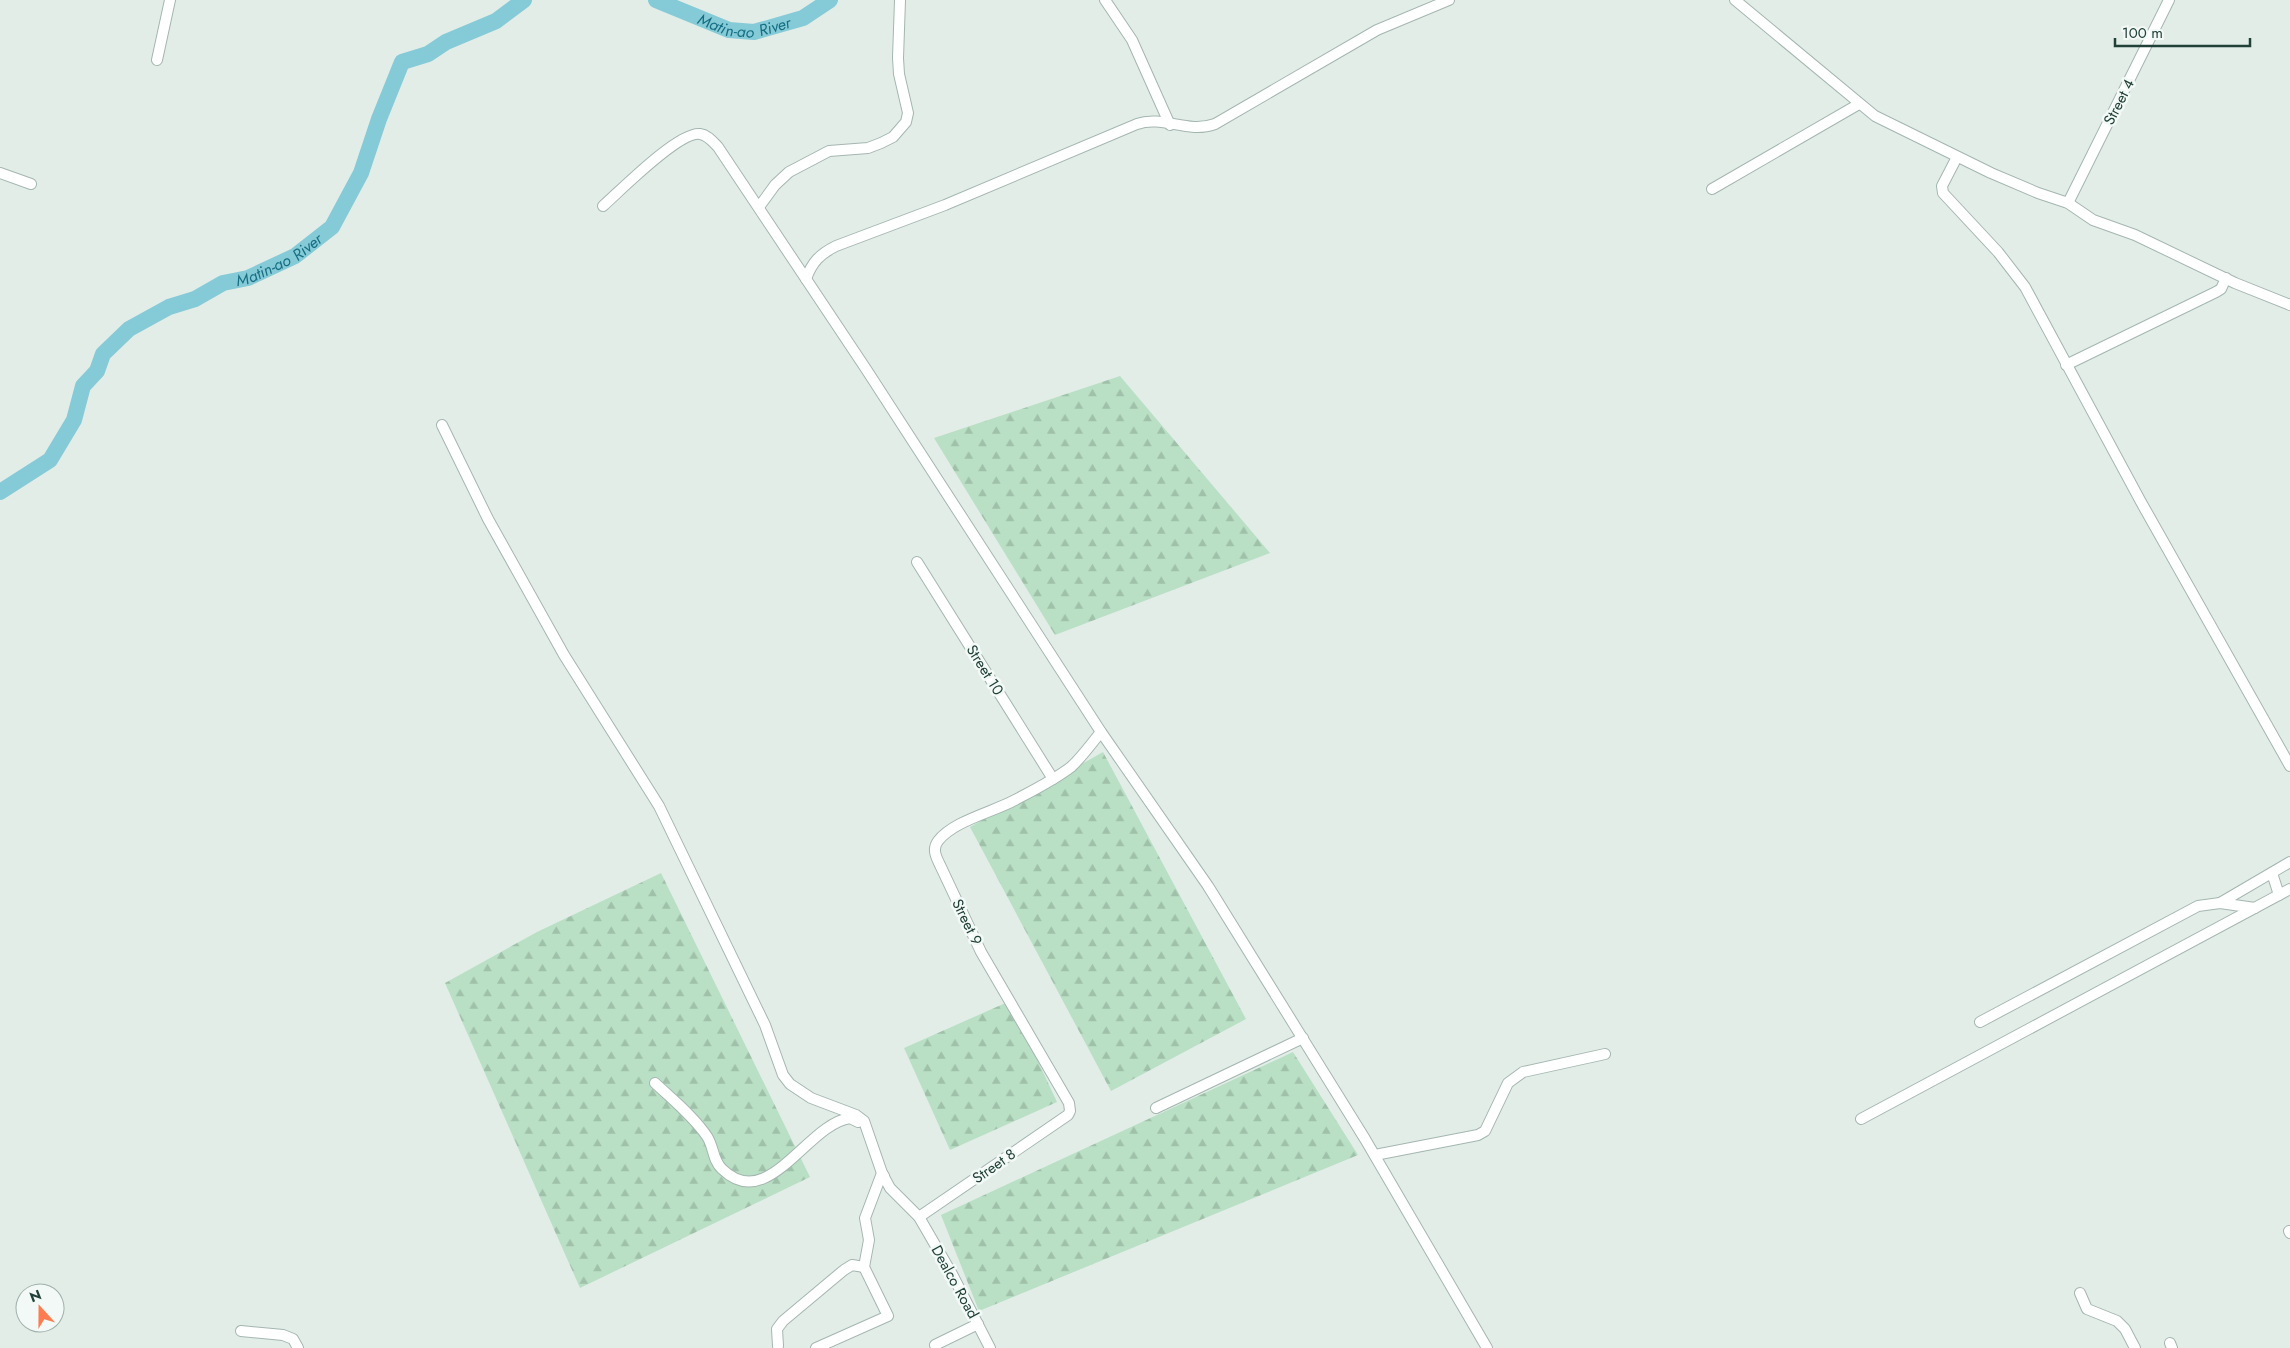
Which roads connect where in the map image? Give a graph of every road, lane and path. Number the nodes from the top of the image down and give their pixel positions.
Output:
1 (170, 0) edge
2 (900, 0) edge
3 (1104, 0) edge
4 (1448, 0) edge
5 (1735, 0) edge
6 (2168, 0) edge
7 (158, 60) dead end
8 (1859, 104) junction
9 (1170, 124) junction
10 (1957, 157) junction
11 (0, 173) edge
12 (31, 184) dead end
13 (1712, 189) dead end
14 (2068, 203) junction
15 (603, 206) dead end
16 (759, 207) junction
17 (2226, 278) junction
18 (806, 279) junction
19 (2290, 305) edge
20 (2066, 364) junction
21 (442, 424) dead end
22 (917, 562) dead end
23 (1101, 732) junction
24 (2290, 766) edge
25 (1053, 779) junction
26 (2290, 862) edge
27 (2272, 873) junction
28 (2290, 889) edge
29 (2279, 895) junction
30 (2220, 903) junction
31 (2255, 908) junction
32 (1980, 1022) dead end
33 (1303, 1038) junction
34 (1605, 1054) dead end
35 (655, 1083) dead end
36 (1156, 1108) dead end
37 (1068, 1115) joint
38 (1861, 1119) dead end
39 (868, 1127) junction
40 (1375, 1155) junction
41 (882, 1173) junction
42 (919, 1217) junction
43 (864, 1267) junction
44 (2080, 1293) dead end
45 (978, 1324) junction
46 (241, 1331) dead end
47 (935, 1345) dead end
48 (778, 1346) dead end
49 (298, 1348) edge
50 (816, 1348) edge
51 (990, 1348) edge
52 (1487, 1348) edge
53 (2135, 1348) edge

1 - 7 street
2 - 16 street
3 - 9 street
4 - 9 street
5 - 8 street
6 - 14 street, Street 4
8 - 10 street
8 - 13 street
9 - 18 street
10 - 14 street
10 - 20 street
11 - 12 street
14 - 17 street
15 - 16 street
16 - 18 street
17 - 19 street
17 - 20 street
18 - 23 street
20 - 24 street
21 - 39 street
22 - 25 street, Street 10
23 - 25 street
23 - 33 street
25 - 37 street, Street 9
26 - 27 street
27 - 29 street
27 - 30 street
28 - 29 street
29 - 31 street
30 - 31 street
30 - 32 street
31 - 38 street
33 - 36 street
33 - 40 street
34 - 40 street
35 - 39 street
37 - 42 street, Street 8
39 - 41 street, Dealco Road
40 - 52 street
41 - 42 street, Dealco Road
41 - 43 street
42 - 45 street, Dealco Road
43 - 48 street
43 - 50 street
44 - 53 street
45 - 47 street
45 - 51 street, Dealco Road
46 - 49 street

